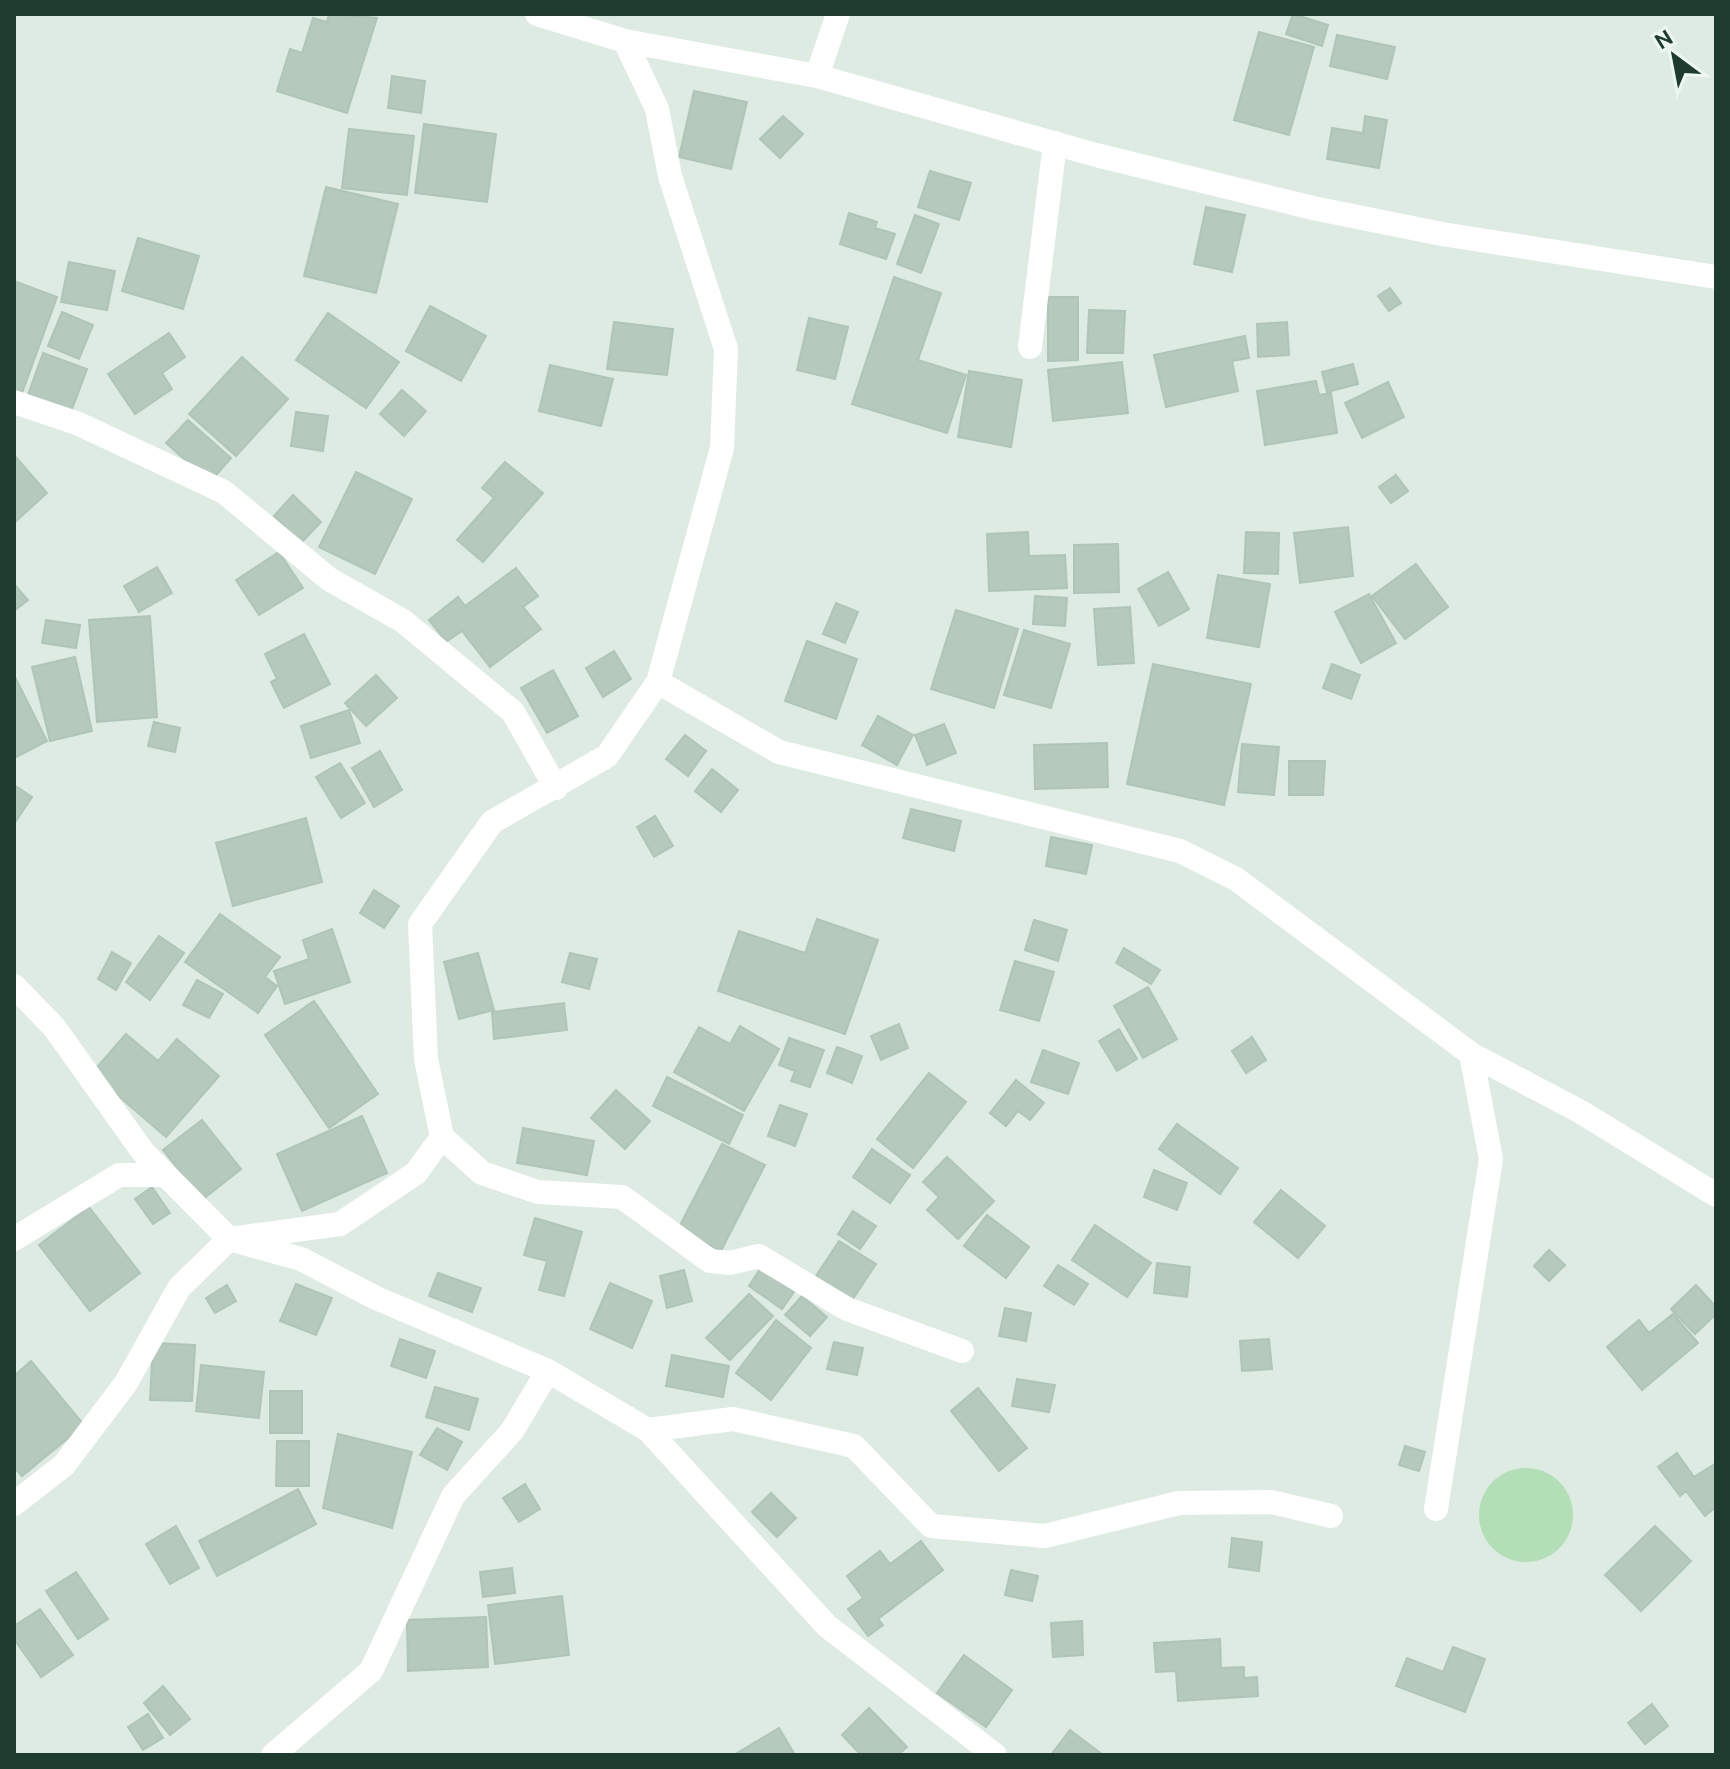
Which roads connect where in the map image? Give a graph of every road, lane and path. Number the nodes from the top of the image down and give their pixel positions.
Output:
1 (537, 14) edge
2 (838, 14) edge
3 (625, 41) junction
4 (817, 76) junction
5 (1055, 143) junction
6 (1716, 277) edge
7 (1030, 347) dead end
8 (14, 402) edge
9 (658, 682) junction
10 (556, 788) junction
11 (14, 986) edge
12 (1471, 1054) junction
13 (442, 1137) junction
14 (165, 1175) junction
15 (1716, 1195) edge
16 (14, 1239) edge
17 (229, 1239) junction
18 (962, 1351) dead end
19 (548, 1371) junction
20 (648, 1430) junction
21 (14, 1504) edge
22 (1436, 1509) dead end
23 (1331, 1516) dead end
24 (273, 1755) edge
25 (995, 1755) edge

1 - 3 street
2 - 4 street
3 - 4 street
3 - 9 street
4 - 5 street
5 - 6 street
5 - 7 street
8 - 10 street
9 - 10 street
9 - 12 street
10 - 13 street
11 - 14 street
12 - 15 street
12 - 22 street
13 - 17 street
13 - 18 street
14 - 16 street
14 - 17 street
17 - 19 street
17 - 21 street
19 - 20 street
19 - 24 street
20 - 23 street
20 - 25 street

